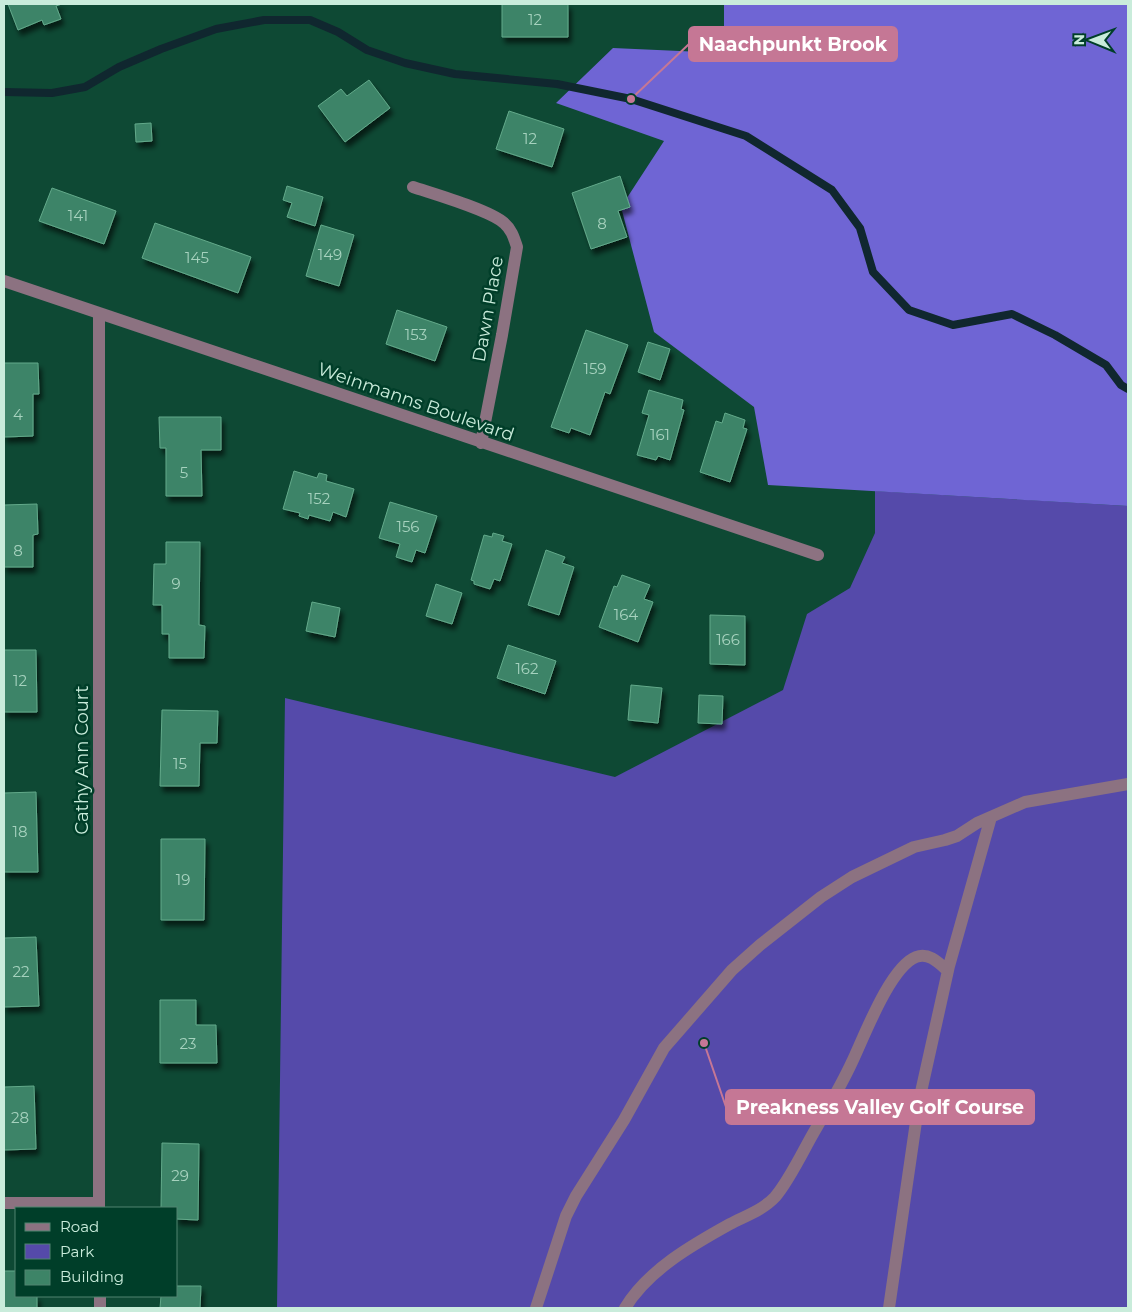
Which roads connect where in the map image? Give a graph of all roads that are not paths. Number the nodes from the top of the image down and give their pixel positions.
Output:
1 (413, 187) dead end
2 (4, 281) edge
3 (99, 313) junction
4 (482, 443) junction
5 (818, 555) dead end
6 (1128, 784) edge
7 (991, 816) junction
8 (948, 971) junction
9 (4, 1203) edge
10 (99, 1206) edge
11 (536, 1308) edge
12 (625, 1308) edge
13 (889, 1308) edge

1 - 4 street, Dawn Place
2 - 3 street, Weinmanns Boulevard
3 - 4 street, Weinmanns Boulevard
3 - 10 street, Cathy Ann Court
4 - 5 street, Weinmanns Boulevard
6 - 7 street
7 - 8 street
7 - 11 street
8 - 12 street
8 - 13 street
9 - 10 street

